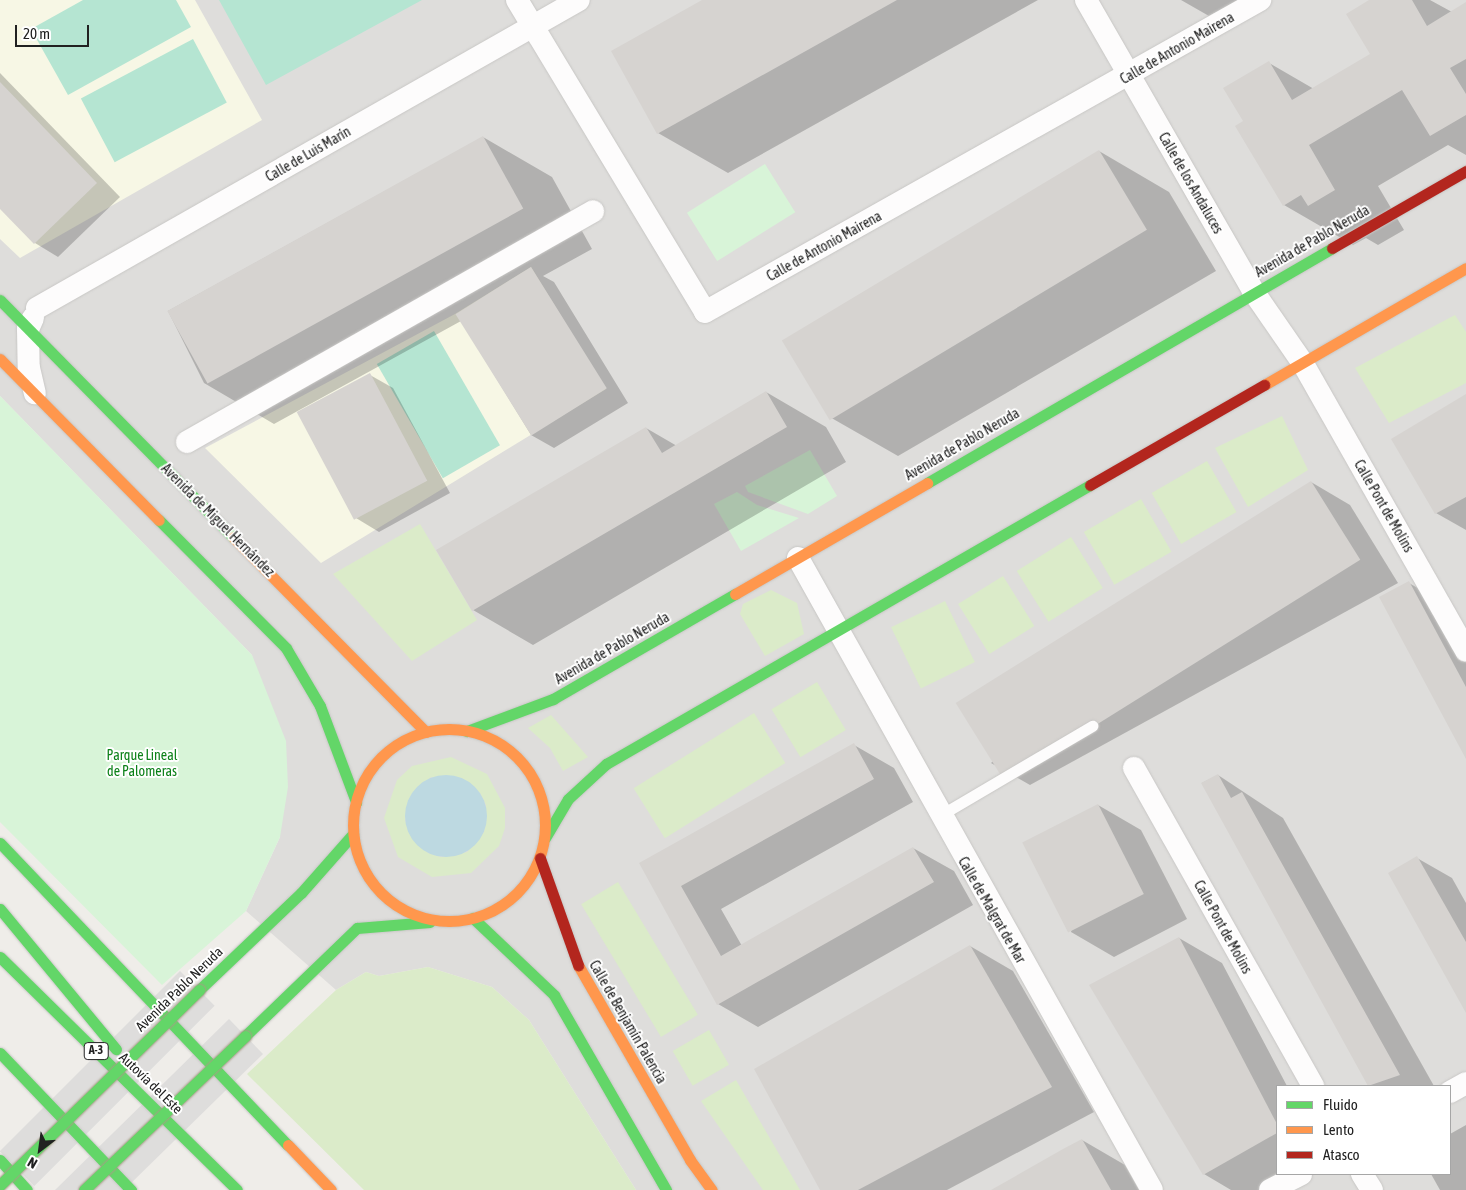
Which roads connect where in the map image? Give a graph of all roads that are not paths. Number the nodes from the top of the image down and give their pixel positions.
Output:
1 (516, 0) edge
2 (579, 0) edge
3 (1086, 0) edge
4 (1260, 0) edge
5 (532, 27) junction
6 (1129, 75) junction
7 (1466, 170) edge
8 (593, 211) dead end
9 (1466, 268) edge
10 (1253, 291) junction
11 (2, 302) edge
12 (33, 318) junction
13 (0, 359) edge
14 (1302, 362) junction
15 (62, 364) joint
16 (35, 393) junction
17 (188, 442) dead end
18 (798, 558) junction
19 (834, 629) junction
20 (1466, 651) edge
21 (1092, 726) dead end
22 (467, 730) junction
23 (426, 732) junction
24 (1134, 768) dead end
25 (356, 802) junction
26 (939, 816) junction
27 (354, 834) junction
28 (545, 838) junction
29 (0, 844) edge
30 (540, 858) junction
31 (0, 909) edge
32 (473, 918) junction
33 (449, 921) junction
34 (0, 957) edge
35 (0, 1053) edge
36 (1466, 1083) edge
37 (1312, 1085) edge
38 (1451, 1091) edge
39 (192, 1144) junction
40 (0, 1160) edge
41 (1299, 1175) edge
42 (1363, 1175) edge
43 (0, 1185) edge
44 (28, 1190) edge
45 (84, 1190) edge
46 (131, 1190) edge
47 (236, 1190) edge
48 (332, 1190) edge
49 (666, 1190) edge
50 (712, 1190) edge
51 (1152, 1190) edge
52 (1270, 1190) edge
53 (1372, 1190) edge

1 - 5 street, Calle de Antonio Mairena
2 - 5 street, Calle de Luis Marín
3 - 6 street, Calle de los Andaluces
4 - 6 street, Calle de Antonio Mairena
5 - 6 street, Calle de Antonio Mairena
5 - 12 street, Calle de Luis Marín
6 - 10 street, Calle de los Andaluces
7 - 10 main road, Avenida de Pablo Neruda
8 - 17 street
9 - 14 main road
10 - 14 street, Calle de los Andaluces
10 - 18 main road, Avenida de Pablo Neruda
11 - 12 street
12 - 15 street
12 - 16 street
13 - 16 main road
14 - 19 main road
14 - 20 street, Calle Pont de Molins
15 - 23 main road, Avenida de Miguel Hernández
16 - 25 main road
18 - 19 street, Calle de Malgrat de Mar
18 - 22 main road, Avenida de Pablo Neruda
19 - 26 street, Calle de Malgrat de Mar
19 - 28 main road
21 - 26 lane
22 - 23 main road
22 - 28 main road
23 - 25 main road
24 - 37 street, Calle Pont de Molins
25 - 27 main road
26 - 51 street, Calle de Malgrat de Mar
27 - 33 main road
27 - 43 main road, Avenida Pablo Neruda, bridge
28 - 30 main road
29 - 48 main road
30 - 32 main road
30 - 50 main road, Calle de Benjamín Palencia
31 - 39 main road
32 - 33 main road
32 - 49 main road
33 - 45 main road, bridge
34 - 39 main road, Autovía del Este / A-3
35 - 46 main road
36 - 38 street
39 - 47 main road, Autovía del Este / A-3
40 - 44 main road
41 - 52 street
42 - 53 street

